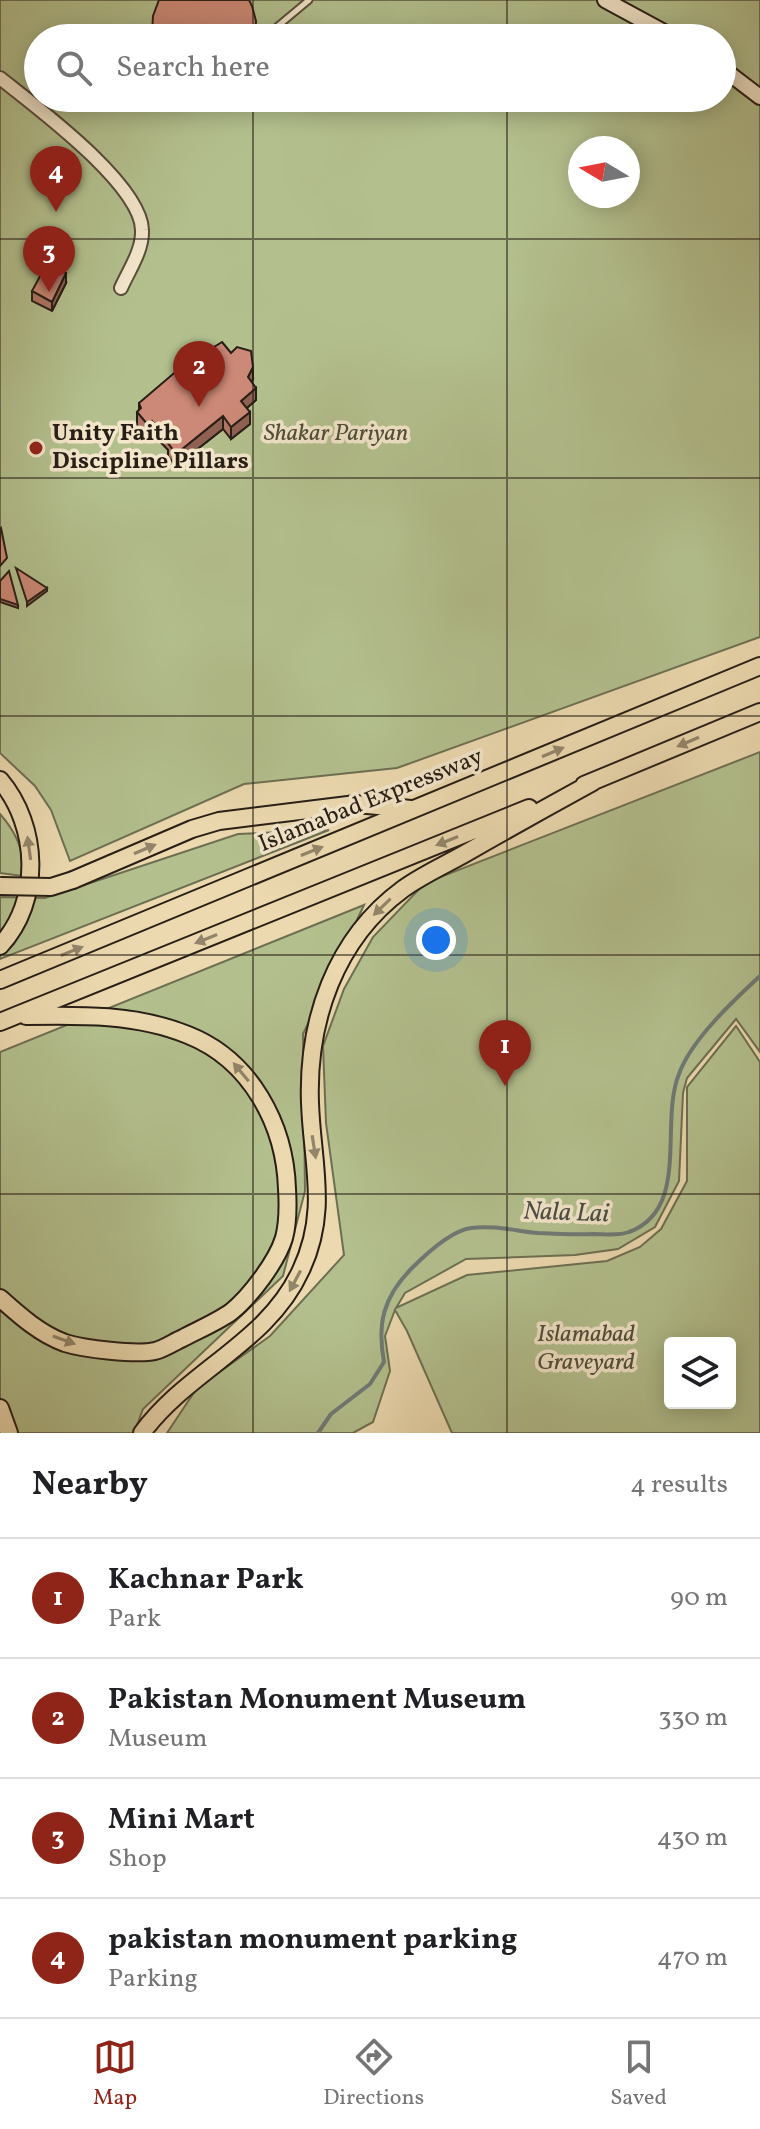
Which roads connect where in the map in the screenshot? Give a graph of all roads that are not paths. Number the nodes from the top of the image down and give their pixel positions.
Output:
1 (309, 0) edge
2 (605, 0) edge
3 (280, 24) edge
4 (649, 24) edge
5 (0, 78) edge
6 (736, 79) edge
7 (760, 97) edge
8 (24, 98) edge
9 (42, 112) edge
10 (121, 288) dead end
11 (760, 666) edge
12 (760, 712) edge
13 (0, 780) edge
14 (593, 782) junction
15 (416, 809) junction
16 (0, 886) edge
17 (0, 946) edge
18 (0, 980) edge
19 (17, 1016) junction
20 (0, 1022) edge
21 (0, 1298) edge
22 (0, 1408) edge
23 (9, 1433) edge
24 (142, 1433) edge

1 - 3 lane
2 - 4 main road
5 - 8 street
6 - 7 main road
9 - 10 street
15 -> 11 highway, Islamabad Expressway
12 -> 14 highway
17 -> 13 highway
14 -> 19 highway
14 -> 24 highway
16 -> 15 highway, bridge
18 -> 15 highway, Islamabad Expressway
19 - 20 highway
21 -> 19 highway
22 - 23 highway

